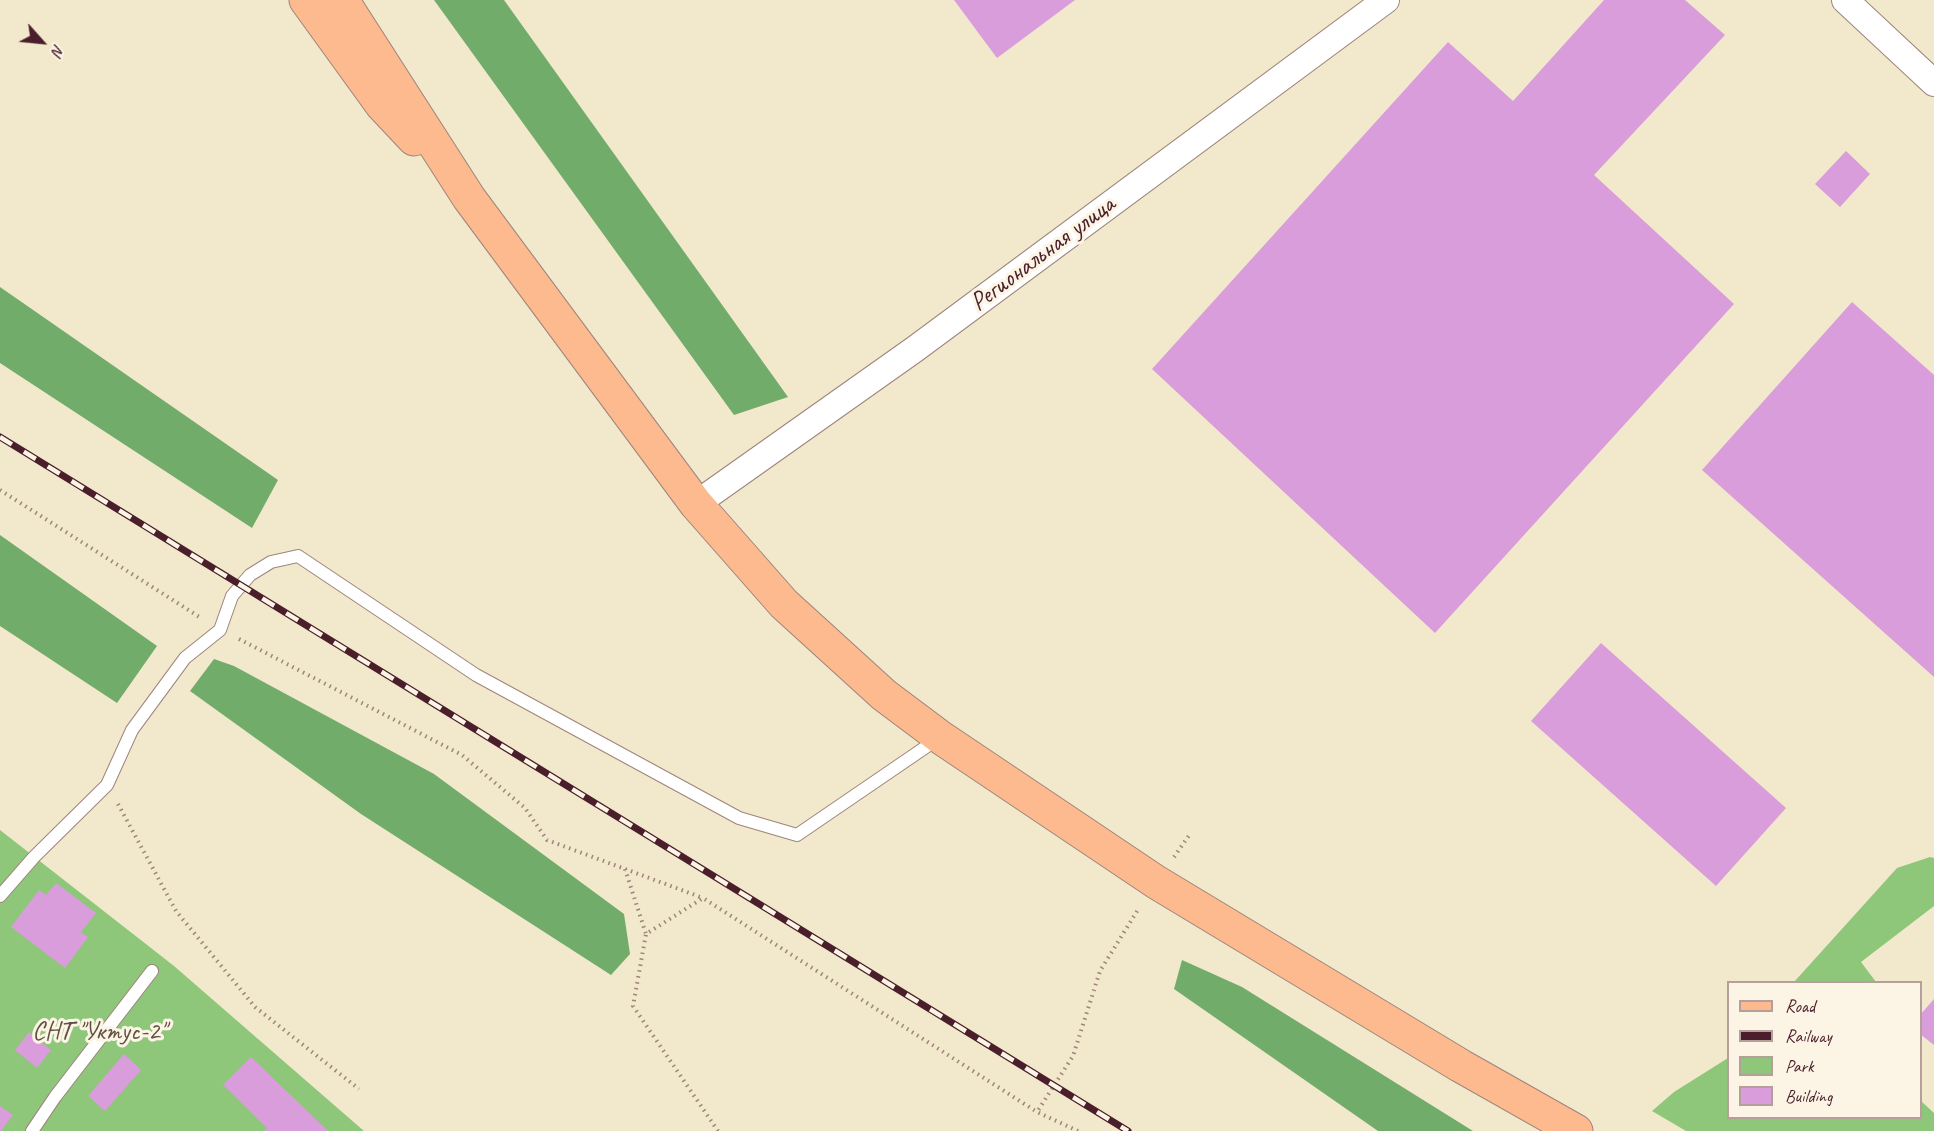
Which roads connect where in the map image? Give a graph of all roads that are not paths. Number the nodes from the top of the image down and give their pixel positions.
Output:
1 (306, 0) edge
2 (342, 0) edge
3 (1386, 0) edge
4 (1845, 0) edge
5 (1934, 83) edge
6 (469, 198) junction
7 (696, 504) junction
8 (940, 737) junction
9 (0, 896) edge
10 (152, 971) dead end
11 (32, 1131) edge
12 (1576, 1131) edge

1 - 6 main road
2 - 6 main road
3 - 7 street, Региональная улица
4 - 5 street
6 - 7 main road
7 - 8 main road
8 - 9 lane
8 - 12 main road
10 - 11 lane

